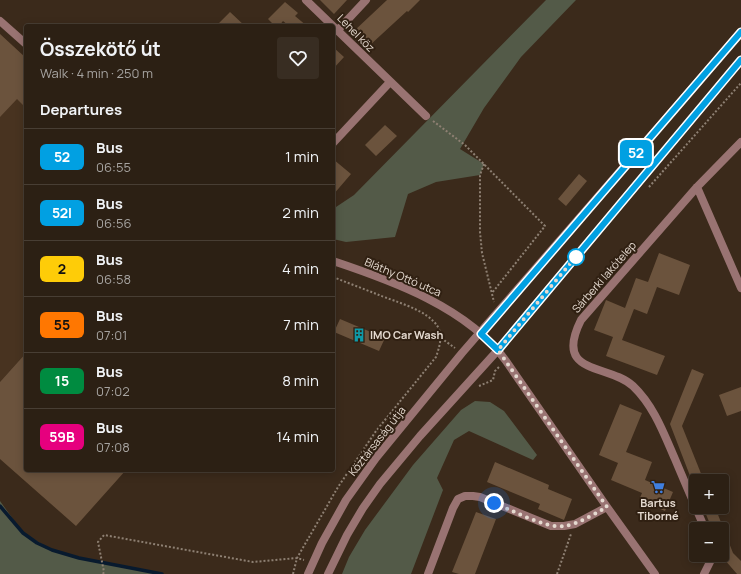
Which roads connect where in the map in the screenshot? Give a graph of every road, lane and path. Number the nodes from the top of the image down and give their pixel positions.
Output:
1 (306, 0) edge
2 (366, 0) edge
3 (0, 21) edge
4 (332, 24) edge
5 (335, 27) edge
6 (338, 30) junction
7 (741, 32) edge
8 (24, 42) edge
9 (741, 60) edge
10 (390, 82) junction
11 (426, 116) joint
12 (335, 141) edge
13 (741, 142) edge
14 (484, 164) junction
15 (697, 187) junction
16 (335, 262) edge
17 (335, 278) edge
18 (741, 288) edge
19 (492, 293) junction
20 (497, 314) junction
21 (481, 334) junction
22 (498, 350) junction
23 (506, 361) junction
24 (476, 387) dead end
25 (607, 507) junction
26 (702, 522) edge
27 (575, 524) junction
28 (298, 558) junction
29 (710, 562) edge
30 (312, 564) junction
31 (104, 573) edge
32 (293, 574) edge
33 (308, 574) edge
34 (328, 574) edge
35 (428, 574) edge
36 (557, 574) edge
37 (655, 574) edge
38 (704, 574) edge

1 - 4 street, Lehel köz
2 - 6 street
3 - 8 street
5 - 6 street, Lehel köz
6 - 10 street, Lehel köz
7 - 20 street, Köztársaság útja
9 - 22 street
10 - 11 street, Lehel köz
10 - 12 street
11 - 14 path
13 - 15 street, Sárberki lakótelep
14 - 19 path
14 - 19 path
15 - 18 street
15 - 26 street, Sárberki lakótelep
16 - 21 street, Bláthy Ottó utca
17 - 28 path
19 - 20 path
20 - 21 street, Köztársaság útja
21 - 22 street, Bláthy Ottó utca
21 - 30 street, Köztársaság útja
22 - 23 street, Bláthy Ottó utca
22 - 34 street
23 - 24 path
23 - 25 street, Bláthy Ottó utca
25 - 27 street
25 - 37 street, Bláthy Ottó utca
27 - 35 street
27 - 36 path
28 - 30 path
28 - 31 path
28 - 32 path
29 - 38 street
30 - 33 street, Köztársaság útja

